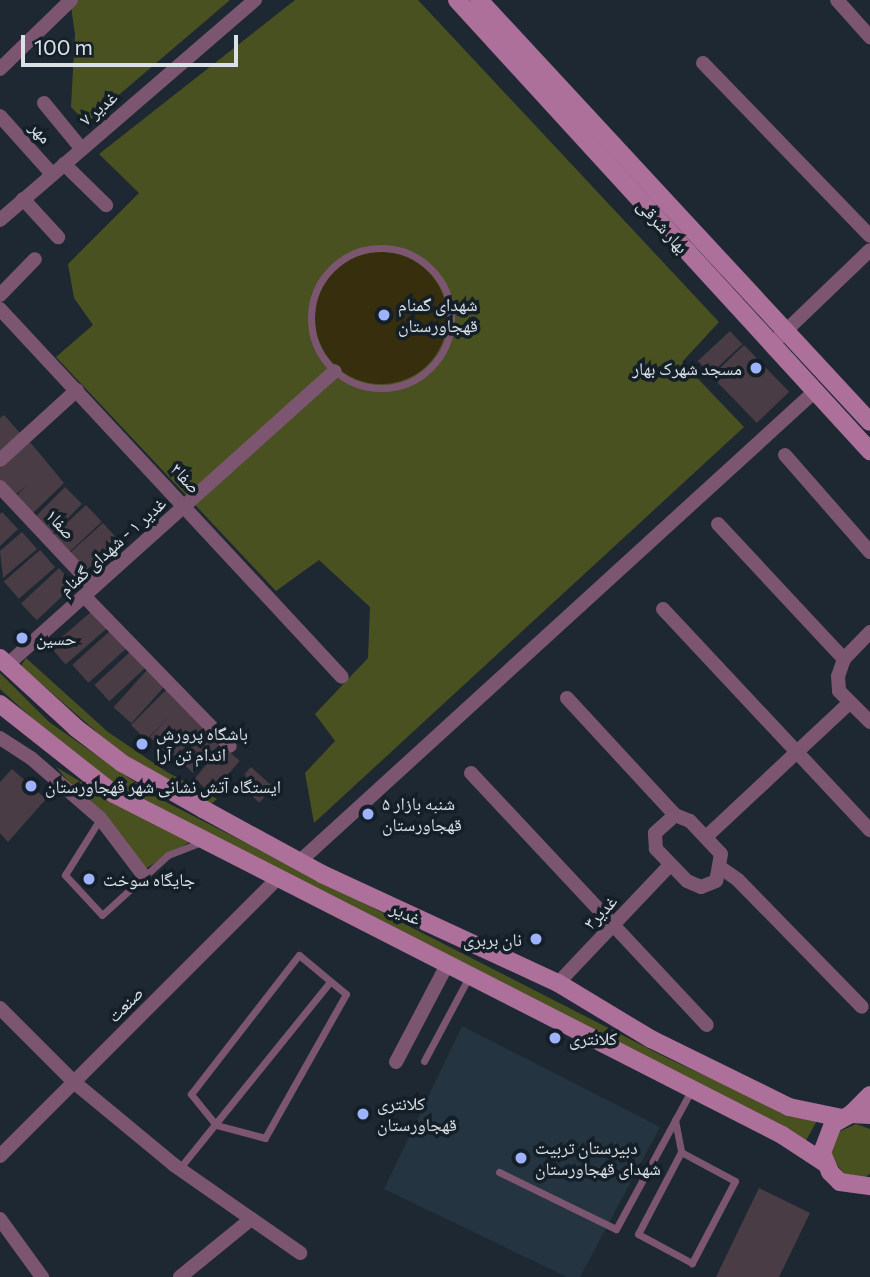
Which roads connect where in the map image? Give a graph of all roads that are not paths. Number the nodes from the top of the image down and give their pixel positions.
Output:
1 (71, 0) edge
2 (256, 0) edge
3 (457, 0) edge
4 (480, 0) edge
5 (836, 0) edge
6 (870, 37) edge
7 (703, 63) dead end
8 (0, 69) edge
9 (44, 103) dead end
10 (0, 116) edge
11 (81, 148) junction
12 (64, 164) junction
13 (52, 174) junction
14 (23, 199) junction
15 (106, 205) dead end
16 (0, 220) edge
17 (870, 236) edge
18 (58, 237) dead end
19 (870, 250) edge
20 (36, 259) dead end
21 (0, 295) edge
22 (0, 309) edge
23 (785, 331) junction
24 (771, 345) junction
25 (335, 371) junction
26 (77, 390) junction
27 (814, 392) junction
28 (870, 422) edge
29 (870, 452) edge
30 (785, 455) dead end
31 (0, 460) edge
32 (0, 487) edge
33 (186, 506) junction
34 (718, 524) dead end
35 (870, 552) edge
36 (89, 592) junction
37 (663, 609) dead end
38 (870, 632) edge
39 (844, 659) junction
40 (4, 662) edge
41 (342, 677) dead end
42 (567, 698) dead end
43 (849, 703) junction
44 (0, 704) edge
45 (22, 722) junction
46 (870, 722) edge
47 (0, 738) edge
48 (230, 746) dead end
49 (797, 752) junction
50 (31, 758) junction
51 (471, 773) dead end
52 (675, 815) junction
53 (100, 818) junction
54 (870, 830) edge
55 (706, 837) junction
56 (204, 841) junction
57 (299, 862) junction
58 (669, 866) junction
59 (721, 868) junction
60 (144, 876) junction
61 (278, 878) junction
62 (614, 924) junction
63 (448, 963) junction
64 (470, 974) junction
65 (330, 982) junction
66 (558, 983) junction
67 (862, 1007) dead end
68 (0, 1008) edge
69 (707, 1025) dead end
70 (424, 1061) dead end
71 (396, 1062) dead end
72 (75, 1083) junction
73 (692, 1089) junction
74 (870, 1095) edge
75 (870, 1115) edge
76 (846, 1116) junction
77 (674, 1120) junction
78 (216, 1125) junction
79 (681, 1152) junction
80 (0, 1156) edge
81 (825, 1163) junction
82 (180, 1169) junction
83 (499, 1172) dead end
84 (870, 1186) edge
85 (0, 1219) edge
86 (251, 1219) junction
87 (300, 1253) dead end
88 (42, 1277) edge
89 (180, 1277) edge

1 - 8 street
2 - 11 street, غدیر ۷
3 - 24 main road, بهار شرقی
4 - 23 main road, بهار شرقی
5 - 6 street
7 - 17 street
9 - 11 street
10 - 13 street, مهر
11 - 12 street, غدیر ۷
12 - 13 street, غدیر ۷
12 - 15 street
13 - 14 street, غدیر ۷
14 - 16 street, غدیر ۷
14 - 18 street
19 - 23 street
20 - 21 street
22 - 26 street, صفا۳
23 - 24 street
23 - 28 main road, بهار شرقی
24 - 27 main road, بهار شرقی
25 - 25 lane
25 - 33 street, غدیر ۱ - شهدای گمنام
26 - 31 street
26 - 33 street, صفا۳
27 - 29 main road, بهار شرقی
27 - 57 street
30 - 35 street
32 - 36 street, صفا۱
33 - 36 street, غدیر ۱ - شهدای گمنام
33 - 41 street, صفا۳
34 - 39 street
36 - 40 street, غدیر ۱ - شهدای گمنام
36 - 48 street, صفا۱
37 - 49 street
38 - 39 street
39 - 43 street
40 - 57 main road, غدیر
42 - 52 street
43 - 46 street
43 - 49 street
44 - 45 main road, غدیر
45 - 50 street
45 - 56 main road, غدیر
47 - 50 street
49 - 54 street
49 - 55 street
50 - 53 street
51 - 62 street
52 - 55 street
52 - 58 street
53 - 60 street
53 - 60 lane
55 - 59 street
56 - 60 lane
56 - 61 main road, غدیر
57 - 66 main road, غدیر
58 - 59 street
58 - 62 street, غدیر۳
59 - 67 street
61 - 63 main road, غدیر
61 - 72 street, صنعت
62 - 66 street, غدیر۳
62 - 69 street
63 - 64 main road, غدیر
63 - 71 street
64 - 70 lane
64 - 73 main road, غدیر
65 - 78 lane
65 - 78 lane
65 - 78 lane
66 - 76 main road, غدیر
68 - 72 street
72 - 80 street, صنعت
72 - 82 street
73 - 77 lane
73 - 81 main road, غدیر
74 - 76 main road
75 - 76 main road, غدیر
76 - 81 main road
77 - 79 lane
77 - 83 lane
78 - 82 lane
79 - 79 lane
81 - 84 main road, غدیر
82 - 86 street
85 - 88 street
86 - 87 street
86 - 89 street

